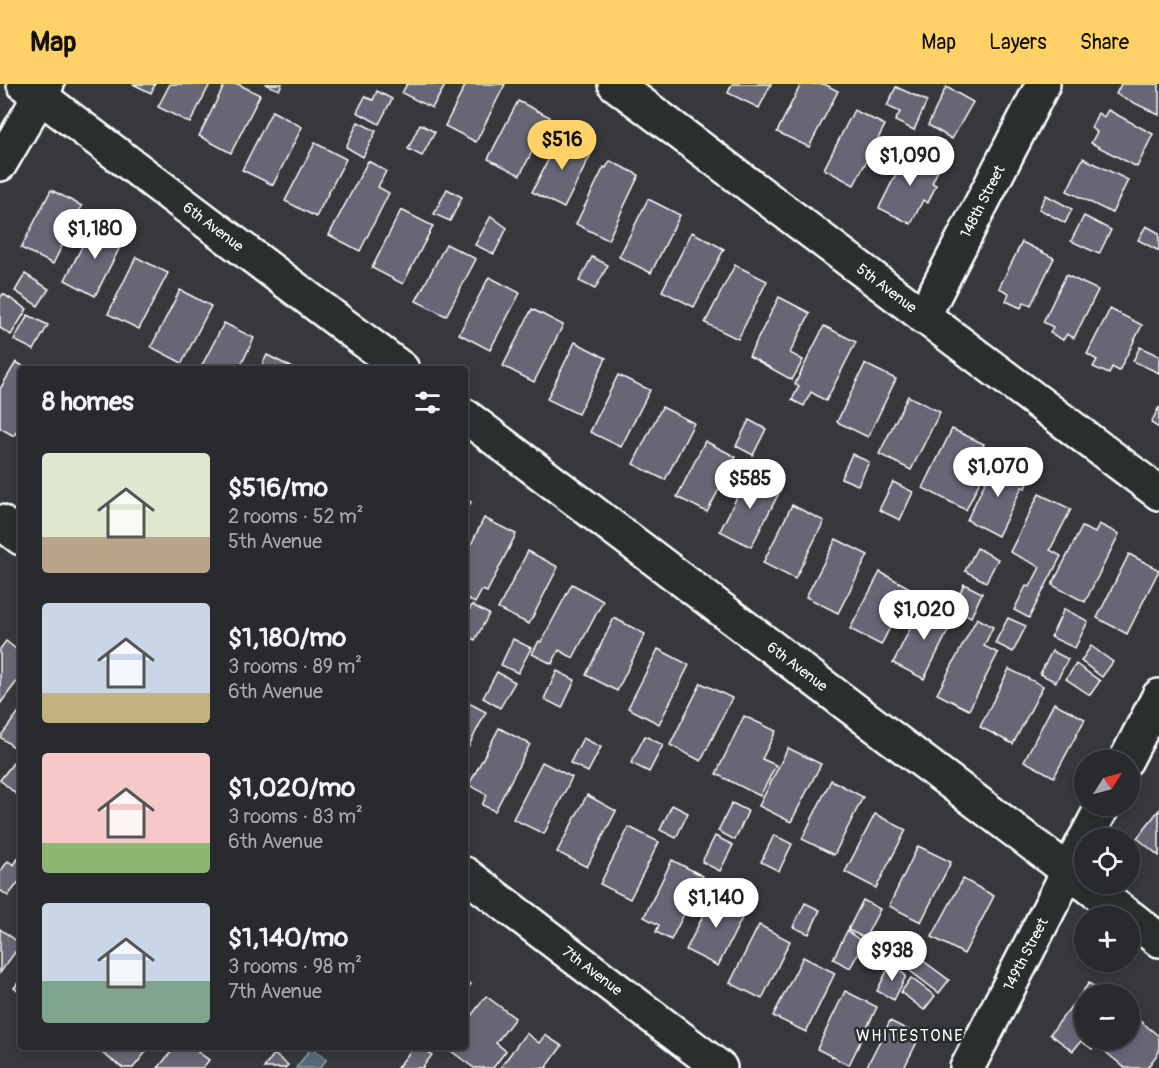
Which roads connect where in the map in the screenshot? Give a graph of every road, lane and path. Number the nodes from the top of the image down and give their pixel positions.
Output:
1 (615, 84) edge
2 (1043, 84) edge
3 (37, 88) edge
4 (0, 164) edge
5 (923, 317) junction
6 (398, 366) edge
7 (468, 418) edge
8 (1159, 493) edge
9 (0, 522) edge
10 (18, 536) edge
11 (1159, 696) edge
12 (1131, 750) edge
13 (1074, 862) edge
14 (1069, 872) junction
15 (468, 876) edge
16 (1114, 906) edge
17 (1140, 925) edge
18 (1159, 940) edge
19 (720, 1068) edge
20 (967, 1068) edge

1 - 5 street, 5th Avenue
2 - 5 street, 148th Street
3 - 4 street
3 - 6 street, 6th Avenue
5 - 8 street, 5th Avenue
7 - 14 street, 6th Avenue
9 - 10 street
11 - 12 street
13 - 14 street, 149th Street
14 - 16 street, 6th Avenue
14 - 20 street, 149th Street
15 - 19 street, 7th Avenue
17 - 18 street, 6th Avenue

